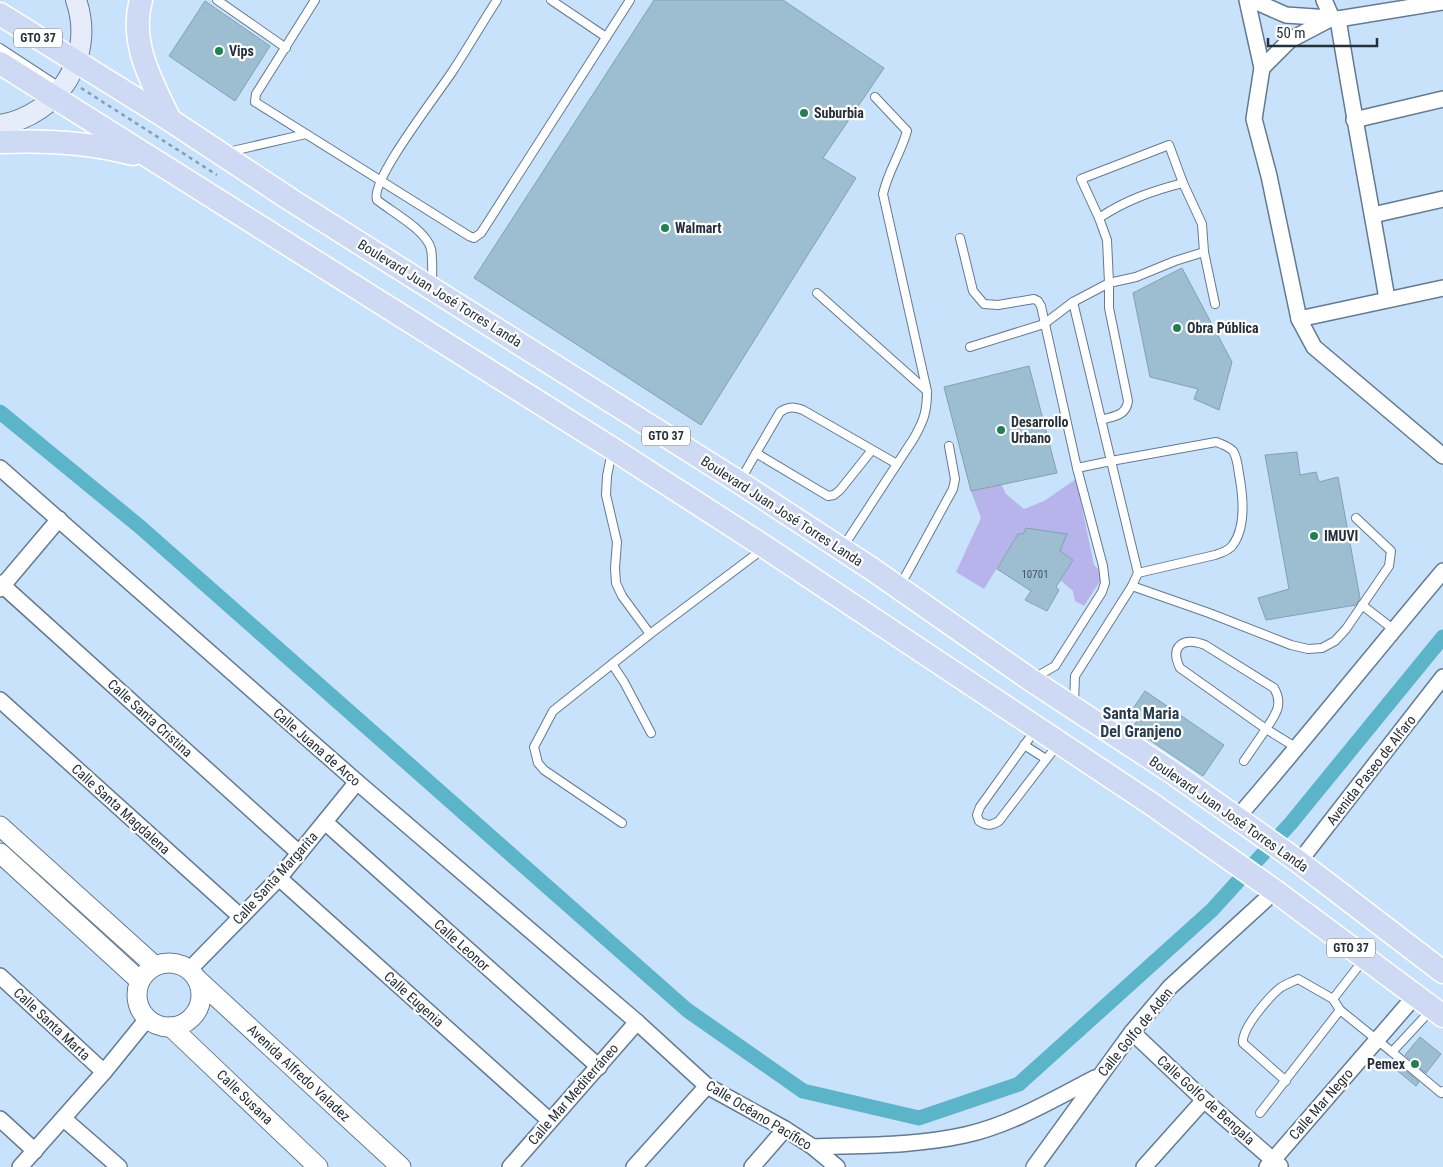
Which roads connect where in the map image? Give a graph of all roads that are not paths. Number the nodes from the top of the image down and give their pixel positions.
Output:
1 (76, 0) edge
2 (141, 0) edge
3 (217, 0) edge
4 (315, 0) edge
5 (497, 0) edge
6 (551, 0) edge
7 (630, 0) edge
8 (1247, 0) edge
9 (1252, 0) edge
10 (1324, 0) edge
11 (1443, 2) edge
12 (0, 14) edge
13 (1335, 18) junction
14 (606, 37) junction
15 (0, 48) edge
16 (286, 48) junction
17 (0, 63) edge
18 (76, 63) junction
19 (1262, 68) junction
20 (58, 93) junction
21 (874, 98) dead end
22 (1443, 99) edge
23 (170, 120) junction
24 (1354, 120) junction
25 (0, 125) edge
26 (306, 134) junction
27 (0, 142) edge
28 (220, 153) junction
29 (153, 160) junction
30 (380, 182) junction
31 (1183, 183) junction
32 (1443, 199) edge
33 (1373, 215) junction
34 (1099, 218) junction
35 (960, 238) dead end
36 (1204, 252) junction
37 (1109, 284) junction
38 (432, 288) junction
39 (1443, 288) edge
40 (817, 293) dead end
41 (1387, 299) junction
42 (1073, 302) junction
43 (1215, 304) dead end
44 (1299, 319) junction
45 (1044, 324) junction
46 (970, 347) dead end
47 (927, 391) junction
48 (1101, 420) junction
49 (949, 446) dead end
50 (613, 449) junction
51 (872, 450) junction
52 (1442, 452) edge
53 (756, 454) junction
54 (1111, 461) junction
55 (897, 464) junction
56 (0, 468) edge
57 (1077, 468) junction
58 (739, 482) junction
59 (1356, 518) dead end
60 (59, 519) junction
61 (765, 547) junction
62 (842, 549) junction
63 (1443, 571) edge
64 (1138, 573) junction
65 (1, 586) edge
66 (1132, 586) junction
67 (899, 588) junction
68 (1362, 605) junction
69 (1393, 629) junction
70 (650, 634) junction
71 (612, 664) junction
72 (1443, 678) edge
73 (1031, 680) junction
74 (0, 700) edge
75 (1074, 707) junction
76 (1037, 727) junction
77 (1266, 729) junction
78 (651, 733) dead end
79 (1024, 745) junction
80 (1297, 748) junction
81 (1053, 751) junction
82 (1244, 761) dead end
83 (357, 782) junction
84 (325, 822) junction
85 (1242, 822) junction
86 (622, 823) dead end
87 (0, 826) edge
88 (0, 853) edge
89 (299, 853) junction
90 (1290, 857) junction
91 (279, 878) junction
92 (1267, 886) junction
93 (241, 917) junction
94 (1365, 958) junction
95 (156, 966) junction
96 (1443, 971) edge
97 (193, 974) junction
98 (0, 976) edge
99 (140, 981) junction
100 (1415, 996) junction
101 (1333, 999) junction
102 (1340, 1010) junction
103 (1438, 1013) edge
104 (147, 1019) junction
105 (637, 1022) junction
106 (171, 1027) junction
107 (1132, 1032) junction
108 (1377, 1040) junction
109 (1392, 1052) junction
110 (599, 1067) junction
111 (104, 1072) junction
112 (1099, 1076) junction
113 (1286, 1081) junction
114 (707, 1086) junction
115 (1442, 1093) edge
116 (1204, 1100) junction
117 (1260, 1114) dead end
118 (64, 1118) junction
119 (0, 1119) edge
120 (549, 1120) junction
121 (786, 1129) junction
122 (813, 1147) junction
123 (35, 1151) junction
124 (1274, 1165) edge
125 (20, 1167) edge
126 (119, 1167) edge
127 (318, 1167) edge
128 (401, 1167) edge
129 (510, 1167) edge
130 (634, 1167) edge
131 (752, 1167) edge
132 (837, 1167) edge
133 (1034, 1167) edge
134 (1144, 1167) edge

1 - 18 main road
2 - 23 main road
3 - 16 lane
4 - 16 lane
5 - 30 lane
6 - 14 lane
7 - 14 lane
8 - 19 street
9 - 13 street
10 - 13 street
11 - 13 street
12 - 18 main road, Boulevard Juan José Torres Landa / GTO 37
13 - 19 street
13 - 24 street
14 - 30 lane
15 - 20 lane
16 - 26 lane
17 - 20 main road, GTO 37
18 - 20 main road
18 - 23 main road, Boulevard Juan José Torres Landa / GTO 37
19 - 44 street
20 - 25 main road
20 - 29 main road, GTO 37
21 - 47 lane
22 - 24 street
23 - 28 main road, Boulevard Juan José Torres Landa / GTO 37
24 - 33 street
26 - 28 lane
26 - 30 lane
27 - 29 main road
28 - 38 main road, Boulevard Juan José Torres Landa / GTO 37
29 - 50 main road, GTO 37
30 - 38 lane
31 - 34 lane
31 - 34 lane
31 - 36 lane
32 - 33 street
33 - 41 street
34 - 37 lane
35 - 45 lane
36 - 37 lane
36 - 43 lane
37 - 42 lane
37 - 48 lane
38 - 58 main road, Boulevard Juan José Torres Landa / GTO 37
39 - 41 street
40 - 47 lane
41 - 44 street
42 - 45 lane
42 - 48 lane
44 - 52 street
45 - 46 lane
45 - 57 lane
47 - 55 lane
48 - 54 lane
49 - 67 lane
50 - 61 main road, GTO 37
50 - 70 lane
51 - 53 lane
51 - 53 lane
51 - 55 lane
53 - 58 lane
54 - 57 lane
54 - 64 lane
54 - 64 lane
55 - 62 lane
56 - 60 street, Calle Juana de Arco
57 - 73 lane
58 - 62 main road, Boulevard Juan José Torres Landa / GTO 37
59 - 68 lane
60 - 65 street
60 - 83 street, Calle Juana de Arco
61 - 70 lane
61 - 76 main road, GTO 37
62 - 67 main road, Boulevard Juan José Torres Landa / GTO 37
63 - 69 street
64 - 66 lane
65 - 89 street, Calle Santa Cristina
66 - 68 lane
66 - 75 lane
67 - 73 main road, Boulevard Juan José Torres Landa / GTO 37
68 - 69 lane
69 - 80 street
70 - 71 lane
71 - 78 lane
71 - 86 lane
72 - 90 street, Avenida Paseo de Alfaro
73 - 75 main road, Boulevard Juan José Torres Landa / GTO 37
74 - 93 street, Calle Santa Magdalena
75 - 85 main road, Boulevard Juan José Torres Landa / GTO 37
76 - 79 lane
76 - 81 main road, GTO 37
77 - 77 lane
77 - 80 lane
77 - 82 lane
79 - 81 lane
79 - 81 lane
80 - 85 street
81 - 92 main road, GTO 37
83 - 84 street, Calle Santa Margarita
83 - 105 street, Calle Juana de Arco
84 - 89 street, Calle Santa Margarita
84 - 110 street, Calle Leonor
85 - 90 main road, Boulevard Juan José Torres Landa / GTO 37
87 - 95 street
88 - 99 street
89 - 91 street, Calle Santa Margarita
90 - 96 main road, Boulevard Juan José Torres Landa / GTO 37
91 - 93 street, Calle Santa Margarita
91 - 120 street, Calle Eugenia
92 - 94 main road, GTO 37
92 - 107 street, Calle Golfo de Aden
93 - 97 street, Calle Santa Margarita
94 - 100 main road, GTO 37
94 - 101 lane
95 - 97 street
95 - 99 street
97 - 106 street
97 - 128 street, Avenida Alfredo Valadez
98 - 111 street, Calle Santa Marta
99 - 104 street
100 - 103 main road, GTO 37
100 - 108 street, Calle Mar Negro
101 - 102 lane
101 - 113 lane
102 - 108 lane
102 - 113 lane
103 - 109 lane
104 - 106 street
104 - 111 street
105 - 110 street, Calle Mar Mediterráneo
105 - 114 street, Calle Océano Pacífico
106 - 127 street, Calle Susana
107 - 112 street, Calle Golfo de Aden
107 - 116 street, Calle Golfo de Bengala
108 - 109 lane
108 - 124 street, Calle Mar Negro
109 - 115 lane
110 - 120 street, Calle Mar Mediterráneo
111 - 118 street
112 - 122 street
112 - 133 street, Calle Golfo de Aden
113 - 117 lane
114 - 121 street, Calle Océano Pacífico
114 - 130 street
116 - 124 street, Calle Golfo de Bengala
116 - 134 street
118 - 123 street
118 - 126 street
119 - 123 street
120 - 129 street, Calle Mar Mediterráneo
121 - 122 street, Calle Océano Pacífico
121 - 131 street
122 - 132 street, Calle Océano Pacífico
123 - 125 street

